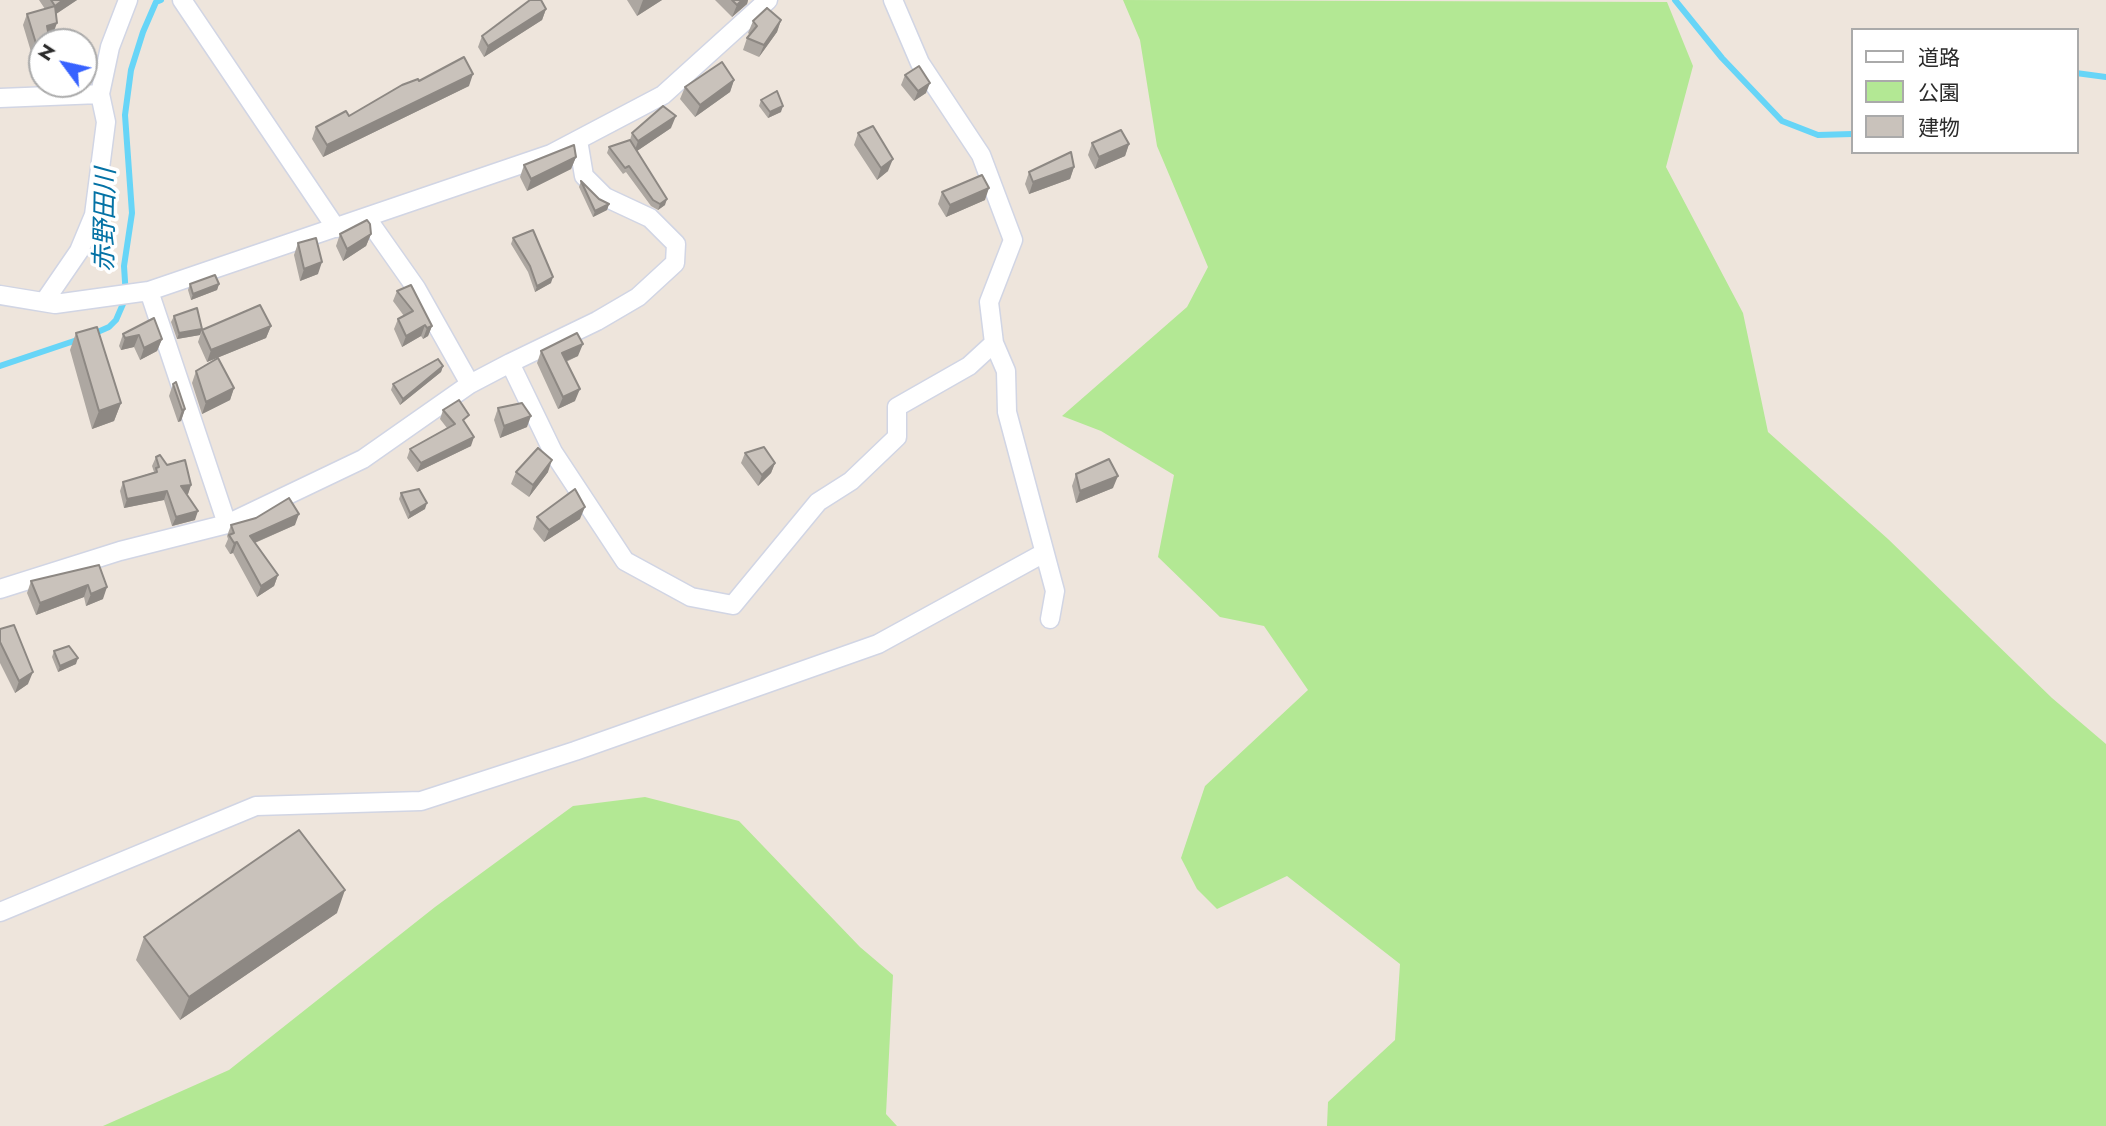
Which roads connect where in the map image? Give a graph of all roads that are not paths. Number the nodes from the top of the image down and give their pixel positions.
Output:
1 (128, 0) edge
2 (182, 0) edge
3 (768, 0) edge
4 (893, 0) edge
5 (100, 94) junction
6 (0, 97) edge
7 (578, 140) junction
8 (366, 217) junction
9 (336, 228) junction
10 (149, 291) junction
11 (0, 295) edge
12 (44, 302) junction
13 (994, 343) junction
14 (510, 363) junction
15 (470, 384) junction
16 (228, 524) junction
17 (1044, 553) junction
18 (0, 589) edge
19 (1049, 619) dead end
20 (0, 912) edge

1 - 5 street
2 - 9 street
3 - 7 street
4 - 13 street
5 - 6 street
5 - 12 street
7 - 8 street
7 - 14 street
8 - 9 street
8 - 15 street
9 - 10 street
10 - 12 street
10 - 16 street
11 - 12 street
13 - 14 street
13 - 17 street
14 - 15 street
15 - 16 street
16 - 18 street
17 - 19 street
17 - 20 street

